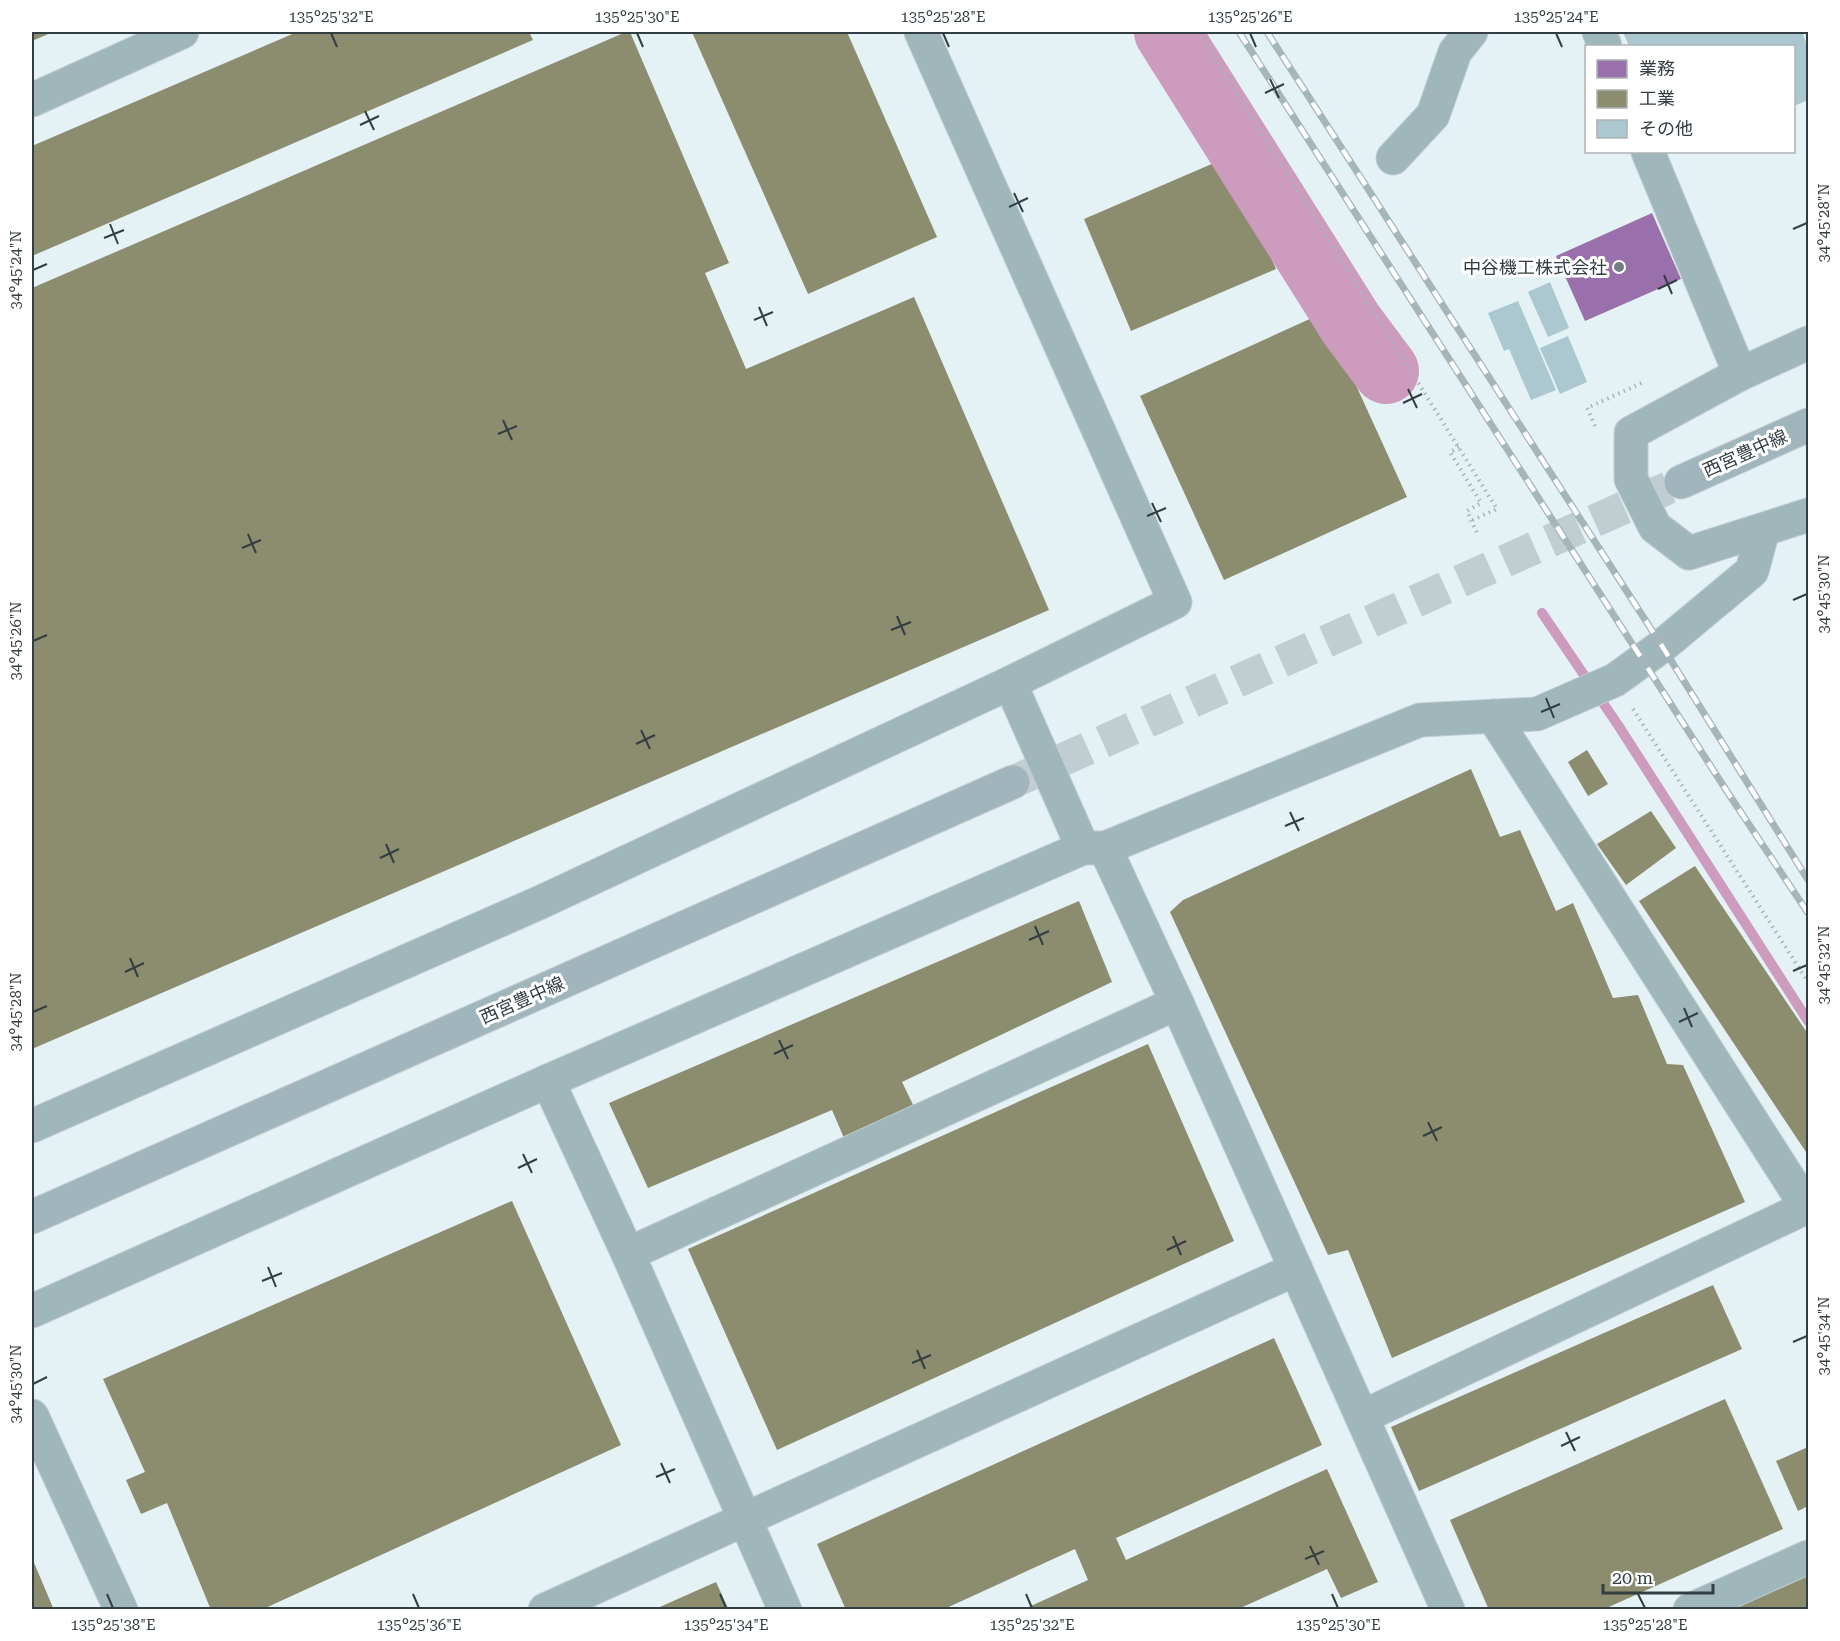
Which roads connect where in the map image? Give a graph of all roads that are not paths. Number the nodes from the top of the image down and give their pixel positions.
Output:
1 (182, 32) edge
2 (921, 32) edge
3 (1471, 32) edge
4 (32, 100) edge
5 (1648, 153) edge
6 (1393, 158) dead end
7 (1809, 343) edge
8 (1740, 374) junction
9 (1809, 425) edge
10 (1681, 482) tunnel mouth
11 (1809, 515) edge
12 (1763, 530) junction
13 (1010, 683) junction
14 (1493, 716) junction
15 (1012, 782) tunnel mouth
16 (1094, 848) junction
17 (1177, 1003) junction
18 (548, 1081) junction
19 (32, 1126) edge
20 (1808, 1208) edge
21 (32, 1217) edge
22 (627, 1254) junction
23 (1296, 1269) junction
24 (32, 1311) edge
25 (32, 1416) edge
26 (1362, 1417) junction
27 (745, 1519) junction
28 (1809, 1557) edge
29 (122, 1610) edge
30 (545, 1610) edge
31 (785, 1610) edge
32 (1448, 1610) edge
33 (1690, 1610) edge

1 - 4 street
2 - 13 street
3 - 6 street
5 - 8 street
7 - 8 street
8 - 12 street
9 - 10 main road, 西宮豊中線
11 - 12 street
12 - 14 street
13 - 16 street
13 - 19 street
14 - 16 street
14 - 20 street
15 - 21 main road, 西宮豊中線
16 - 17 street
16 - 18 street
17 - 22 street
17 - 23 street
18 - 22 street
18 - 24 street
20 - 26 street
22 - 27 street
23 - 26 street
23 - 27 street
25 - 29 street
26 - 32 street
27 - 30 street
27 - 31 street
28 - 33 street

